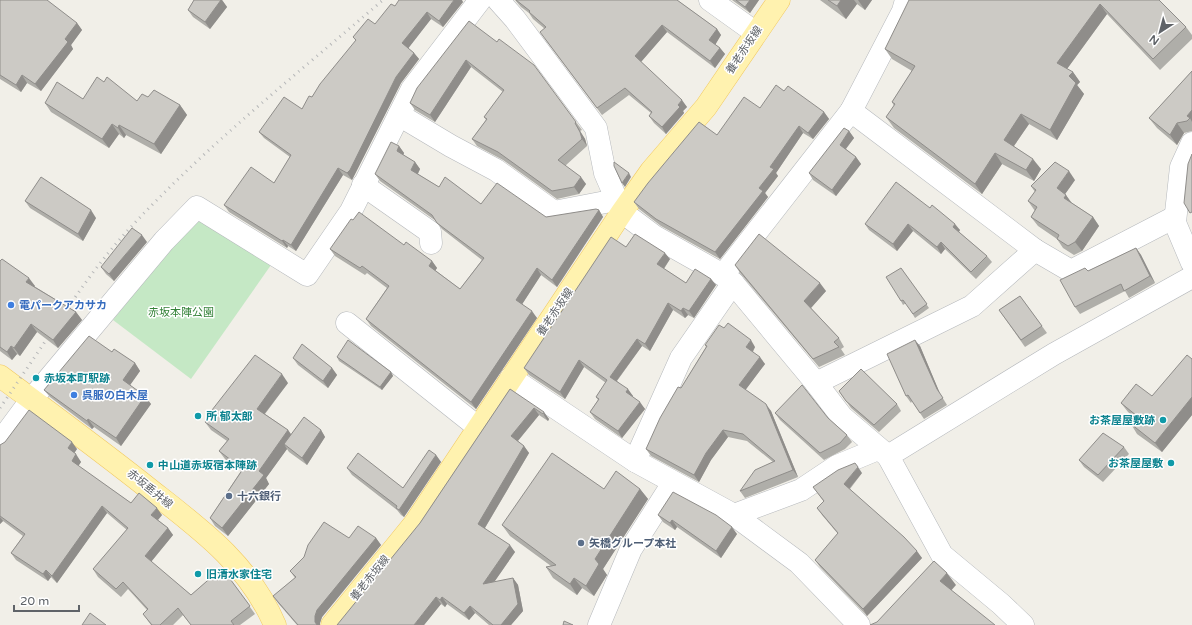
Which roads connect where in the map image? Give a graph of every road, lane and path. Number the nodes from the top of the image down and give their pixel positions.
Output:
1 (480, 0) edge
2 (498, 0) edge
3 (710, 0) edge
4 (779, 0) edge
5 (906, 0) edge
6 (756, 33) junction
7 (851, 111) junction
8 (399, 115) junction
9 (1192, 143) edge
10 (363, 185) junction
11 (619, 206) junction
12 (1175, 222) junction
13 (431, 243) dead end
14 (1035, 250) junction
15 (1192, 263) edge
16 (1192, 277) edge
17 (728, 279) junction
18 (347, 323) dead end
19 (0, 376) edge
20 (511, 378) junction
21 (816, 383) junction
22 (31, 400) junction
23 (479, 428) junction
24 (0, 442) edge
25 (883, 453) junction
26 (635, 461) junction
27 (674, 483) junction
28 (734, 515) junction
29 (942, 555) junction
30 (926, 572) edge
31 (274, 625) edge
32 (332, 625) edge
33 (599, 625) edge
34 (859, 625) edge
35 (1023, 625) edge

1 - 8 street
2 - 11 street
3 - 6 street
4 - 6 main road, 養老赤坂線
5 - 7 street
6 - 11 main road, 養老赤坂線
7 - 14 street
7 - 17 street
8 - 10 street
8 - 11 street
9 - 12 street
10 - 13 street
10 - 22 street
11 - 17 street
11 - 20 main road, 養老赤坂線
12 - 14 street
12 - 15 street
14 - 21 street
16 - 25 street
17 - 21 street
17 - 26 street
18 - 23 street
19 - 22 main road, 赤坂垂井線
20 - 23 main road, 養老赤坂線
20 - 26 street
21 - 25 street
22 - 24 street
22 - 31 main road, 赤坂垂井線
23 - 32 main road, 養老赤坂線
25 - 28 street
25 - 29 street
26 - 27 street
27 - 28 street
27 - 33 street
28 - 34 street
29 - 30 street
29 - 35 street

